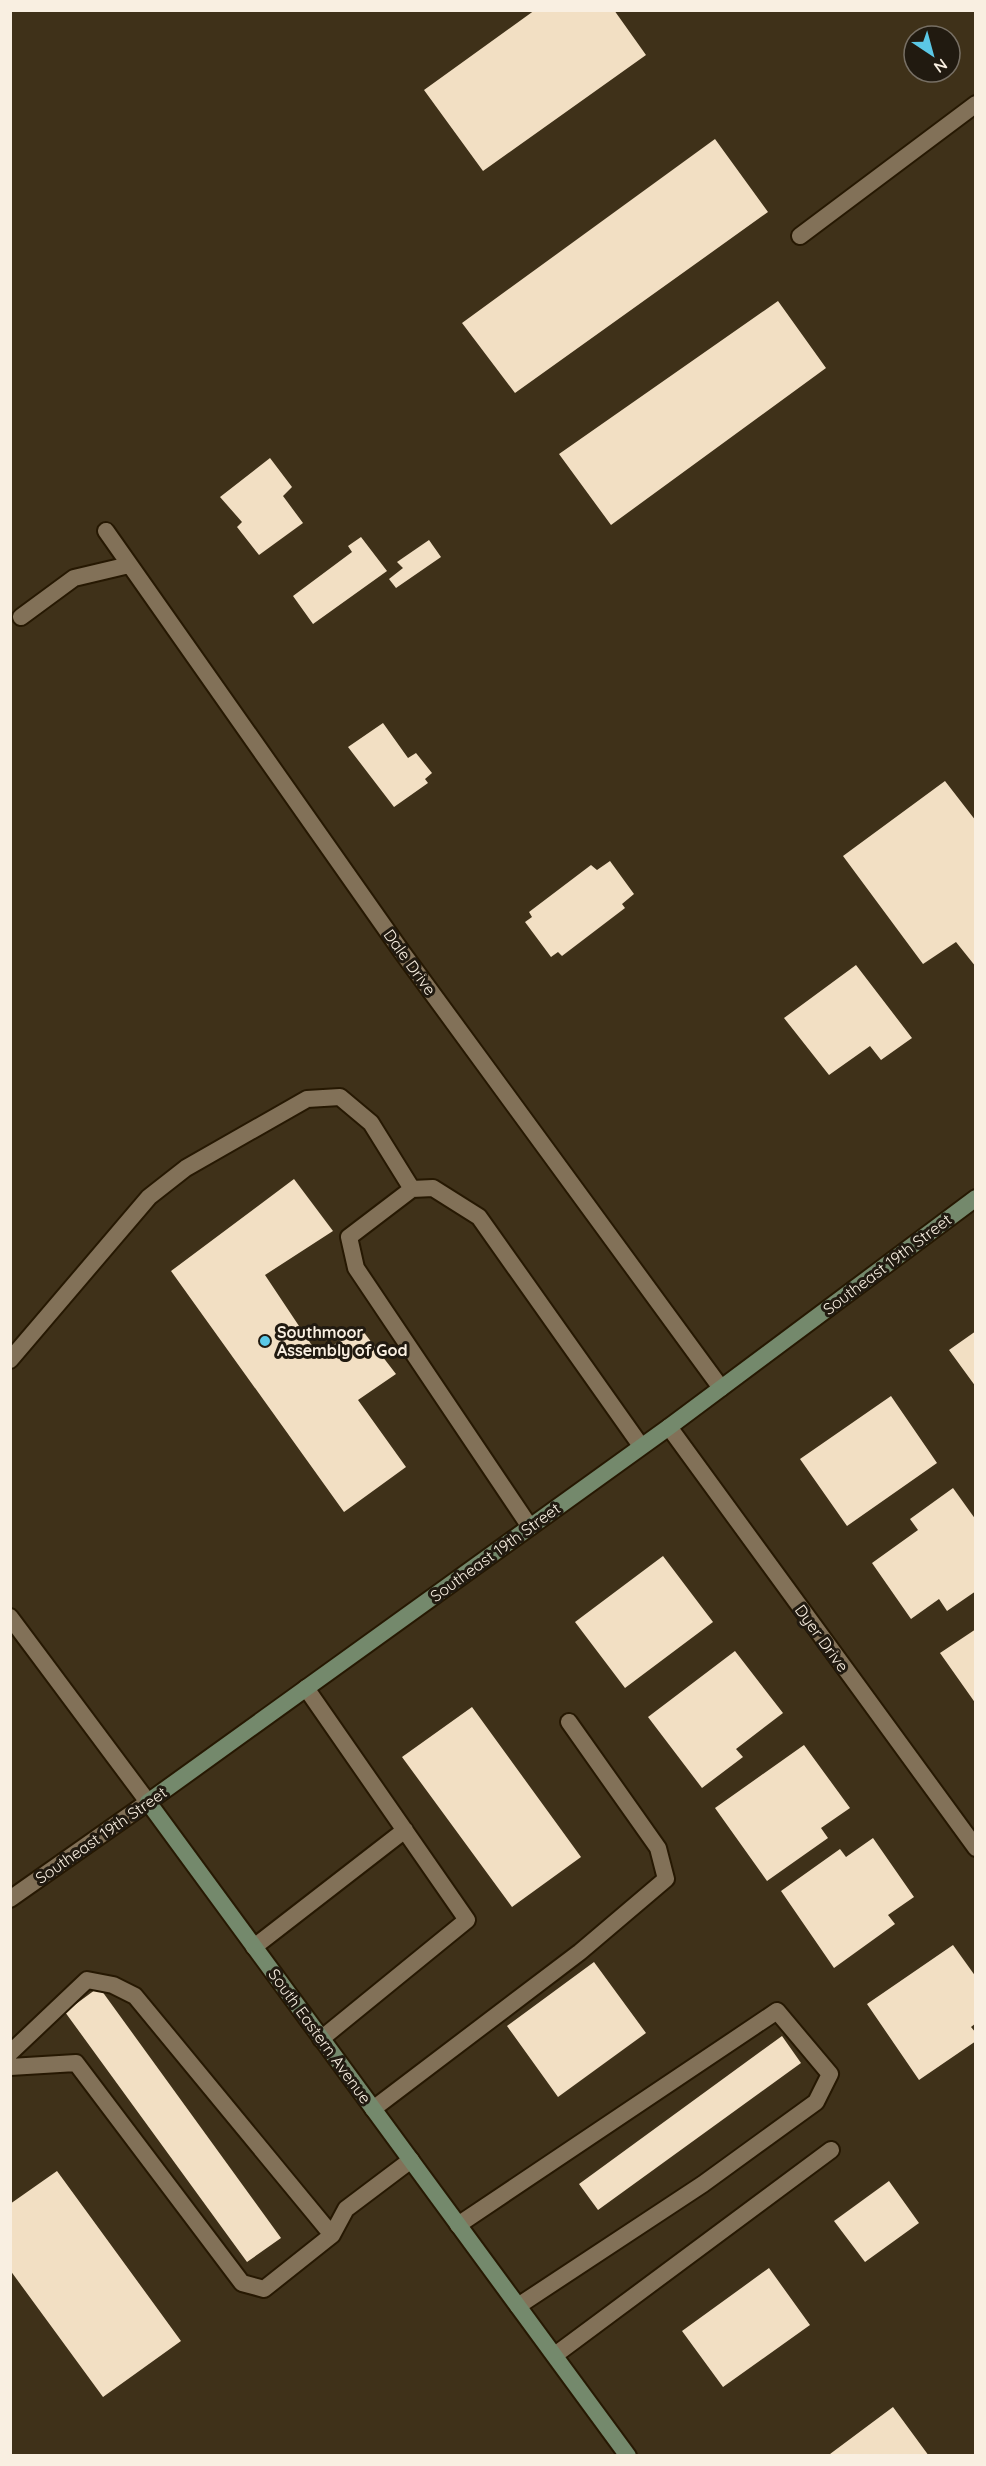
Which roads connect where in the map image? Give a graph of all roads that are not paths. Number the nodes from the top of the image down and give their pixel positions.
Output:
1 (975, 104) edge
2 (800, 236) dead end
3 (106, 531) dead end
4 (129, 565) junction
5 (21, 617) dead end
6 (412, 1189) junction
7 (975, 1198) edge
8 (10, 1359) edge
9 (721, 1388) junction
10 (669, 1427) junction
11 (641, 1446) junction
12 (530, 1527) junction
13 (10, 1617) edge
14 (306, 1688) junction
15 (569, 1722) dead end
16 (148, 1802) junction
17 (405, 1830) junction
18 (975, 1848) edge
19 (10, 1899) edge
20 (254, 1947) junction
21 (321, 2039) junction
22 (10, 2053) edge
23 (10, 2067) edge
24 (373, 2109) junction
25 (831, 2150) dead end
26 (411, 2160) junction
27 (458, 2225) junction
28 (332, 2235) junction
29 (518, 2306) junction
30 (555, 2355) junction
31 (628, 2456) edge

1 - 2 street
3 - 4 street, Dale Drive
4 - 5 street
4 - 9 street, Dale Drive
6 - 8 street
6 - 11 street
6 - 12 street
7 - 9 main road, Southeast 19th Street
9 - 10 main road, Southeast 19th Street
10 - 11 main road, Southeast 19th Street
10 - 18 street, Dyer Drive
11 - 12 main road, Southeast 19th Street
12 - 14 main road, Southeast 19th Street
13 - 16 street, South Eastern Avenue
14 - 16 main road, Southeast 19th Street
14 - 17 street
15 - 24 street
16 - 19 street, Southeast 19th Street
16 - 20 main road, South Eastern Avenue
17 - 20 street
17 - 21 street
20 - 21 main road, South Eastern Avenue
21 - 24 main road, South Eastern Avenue
22 - 28 street
23 - 28 street
24 - 26 main road, South Eastern Avenue
25 - 30 street
26 - 27 main road, South Eastern Avenue
26 - 28 street
27 - 29 main road, South Eastern Avenue
27 - 29 street
29 - 30 main road, South Eastern Avenue
30 - 31 main road, South Eastern Avenue

